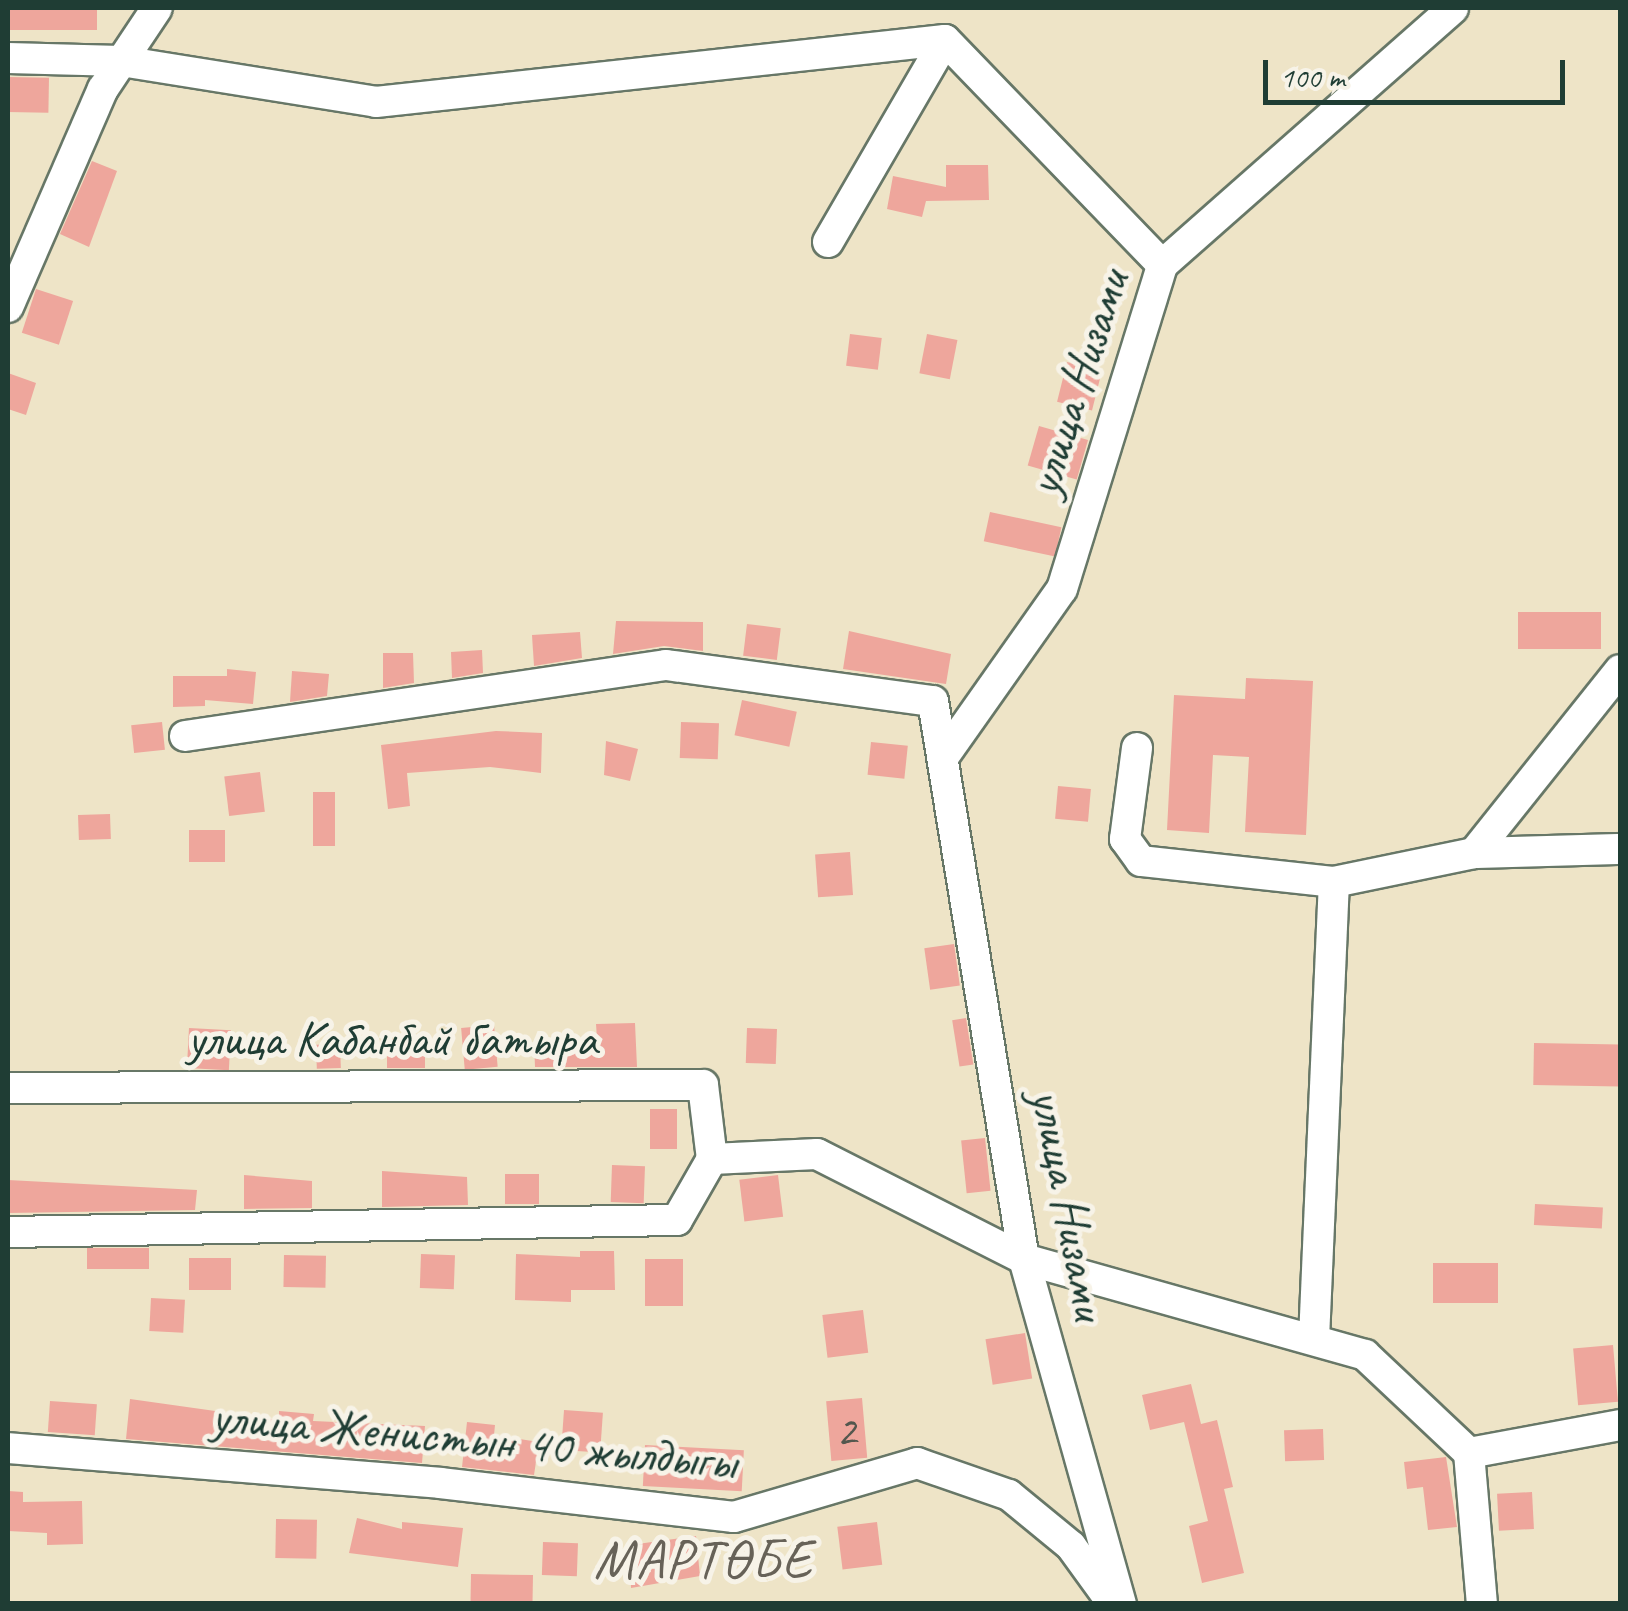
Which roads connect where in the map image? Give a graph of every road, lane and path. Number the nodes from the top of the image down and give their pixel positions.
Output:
1 (157, 8) edge
2 (1453, 8) edge
3 (945, 40) junction
4 (8, 58) edge
5 (121, 62) junction
6 (828, 242) dead end
7 (1162, 265) junction
8 (8, 307) edge
9 (1620, 670) edge
10 (184, 736) dead end
11 (1137, 748) dead end
12 (944, 756) junction
13 (1620, 849) edge
14 (1474, 853) junction
15 (1334, 882) junction
16 (8, 1088) edge
17 (712, 1160) junction
18 (8, 1232) edge
19 (1024, 1259) junction
20 (1314, 1339) junction
21 (1620, 1425) edge
22 (8, 1448) edge
23 (1469, 1452) junction
24 (1113, 1604) edge
25 (1121, 1604) edge
26 (1482, 1604) edge

1 - 5 street
2 - 7 street, улица Низами
3 - 5 street
3 - 6 street
3 - 7 street
4 - 5 street
5 - 8 street
7 - 12 street, улица Низами
9 - 14 street
10 - 12 street, улица Низами
11 - 15 street
12 - 19 street, улица Низами
13 - 14 street
14 - 15 street
15 - 20 street
16 - 17 street, улица Кабанбай батыра
17 - 18 street
17 - 19 street
19 - 20 street
19 - 25 street, улица Низами
20 - 23 street
21 - 23 street
22 - 24 street, улица Женистын 40 жылдыгы
23 - 26 street

